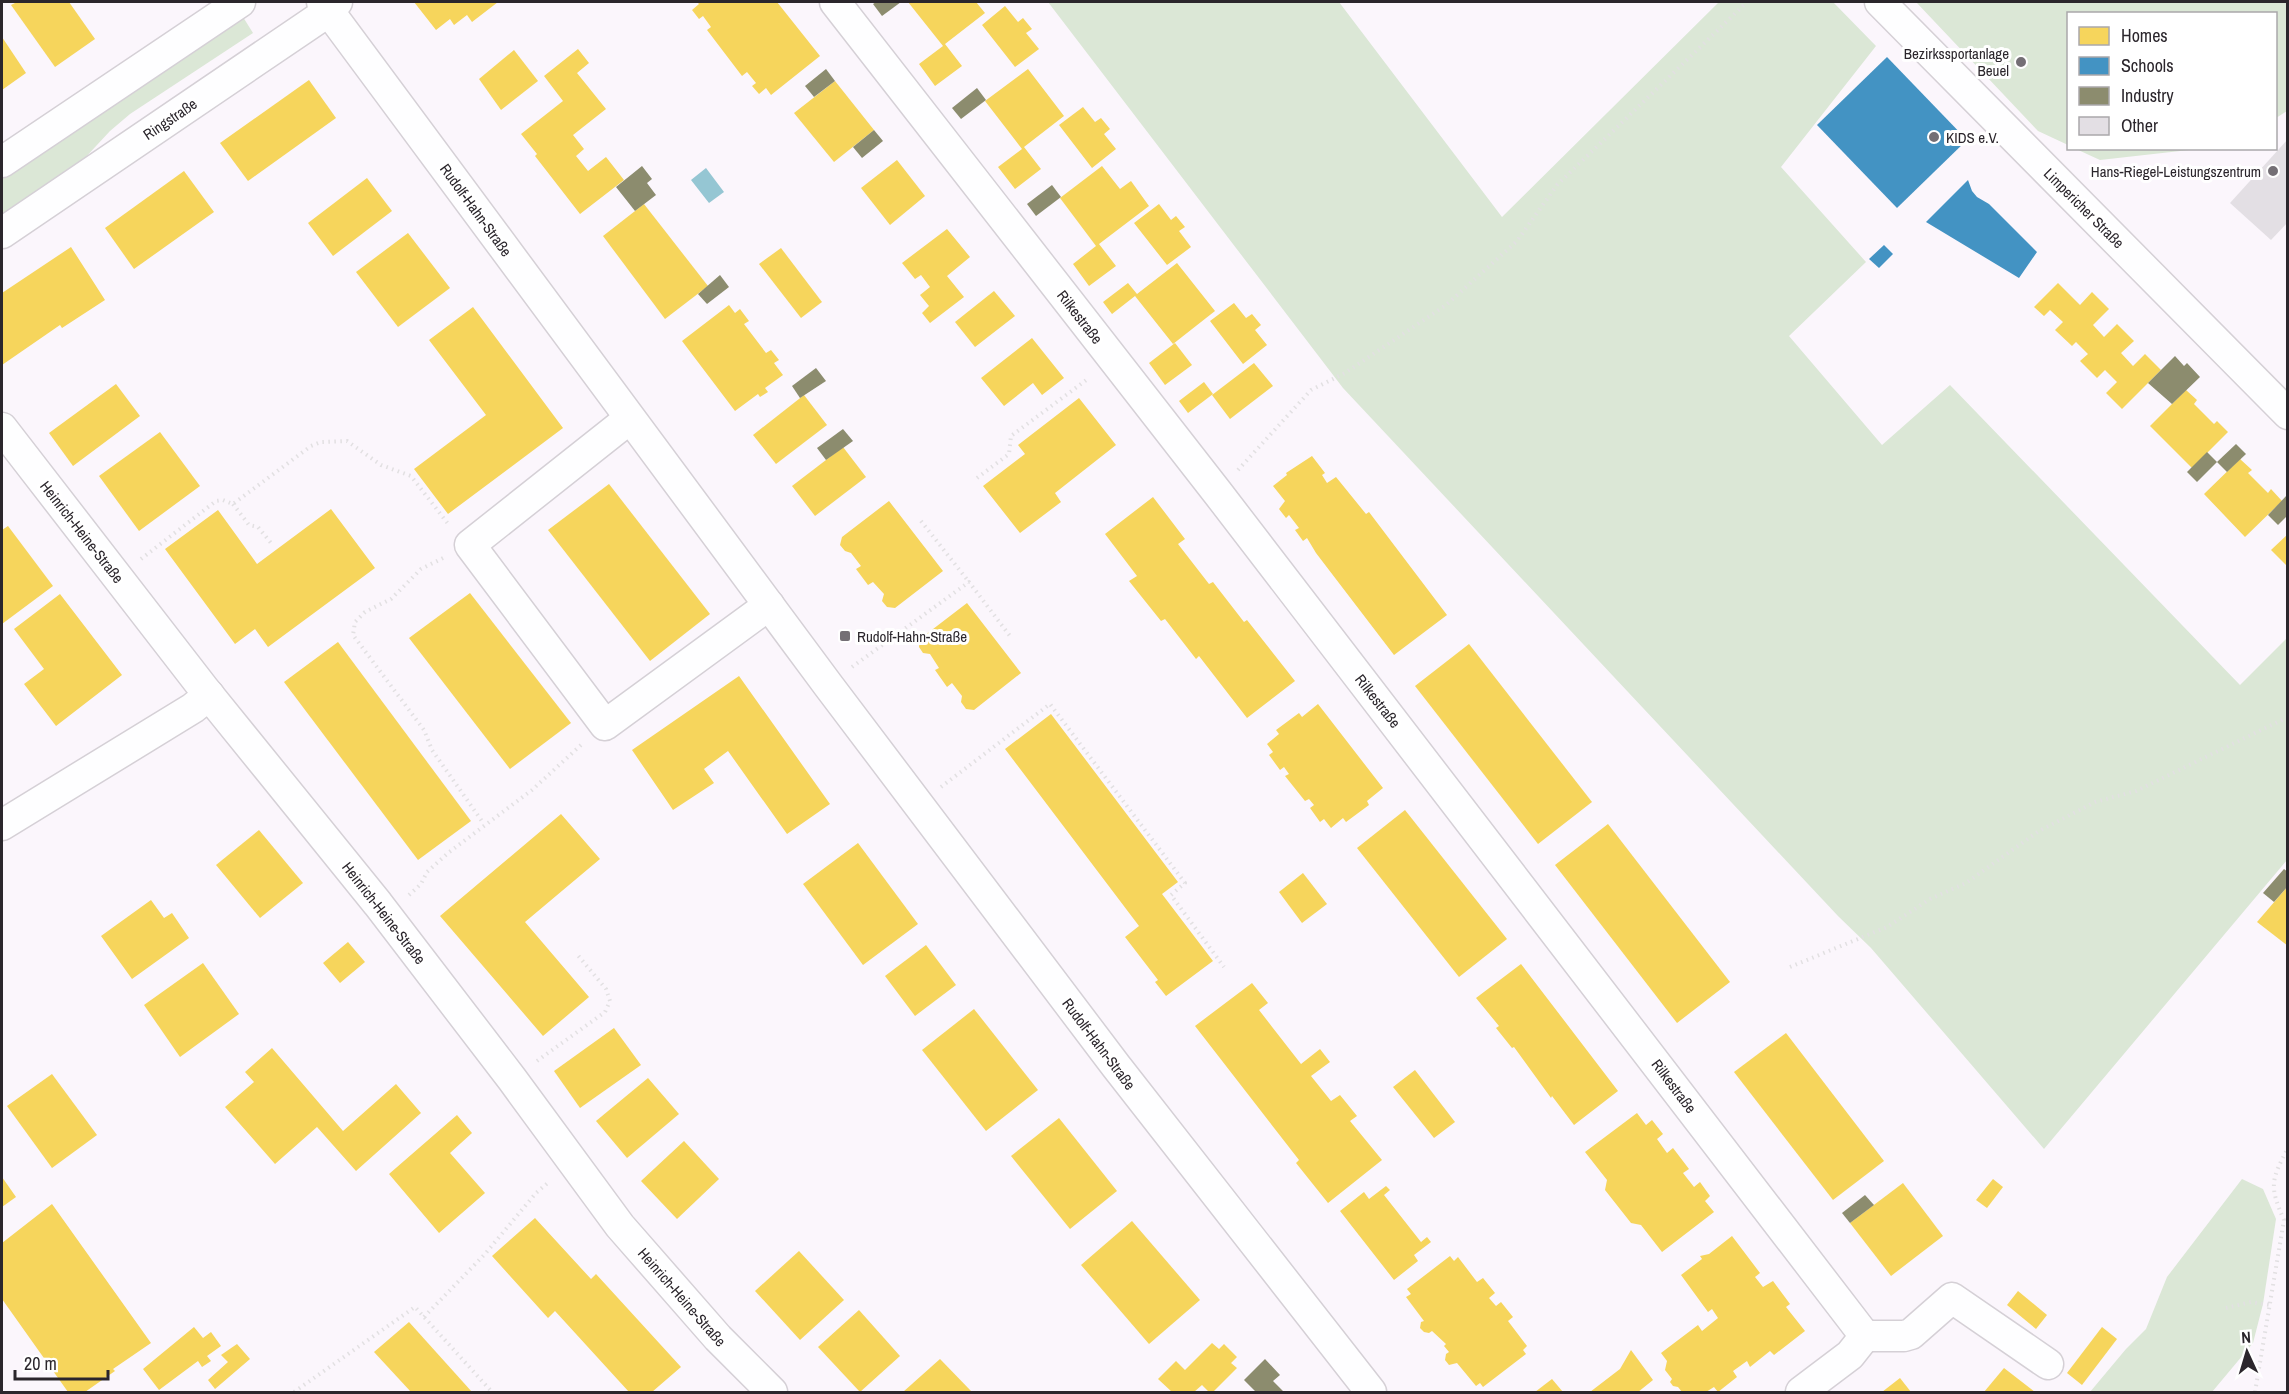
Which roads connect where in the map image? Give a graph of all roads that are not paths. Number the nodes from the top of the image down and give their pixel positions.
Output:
1 (240, 2) edge
2 (835, 2) edge
3 (1880, 2) edge
4 (329, 5) edge
5 (2, 162) edge
6 (2, 233) edge
7 (2288, 414) edge
8 (629, 420) junction
9 (2, 428) edge
10 (769, 605) junction
11 (209, 695) junction
12 (2, 825) edge
13 (1865, 1336) junction
14 (2048, 1364) dead end
15 (772, 1392) edge
16 (1371, 1392) edge
17 (1801, 1392) edge

1 - 5 street
2 - 13 street, Rilkestraße
3 - 7 street, Limpericher Straße
4 - 6 street, Ringstraße
4 - 8 street, Rudolf-Hahn-Straße
8 - 10 street, Rudolf-Hahn-Straße
8 - 10 street
9 - 11 street, Heinrich-Heine-Straße
10 - 16 street, Rudolf-Hahn-Straße
11 - 12 street
11 - 15 street, Heinrich-Heine-Straße
13 - 14 street
13 - 17 street

